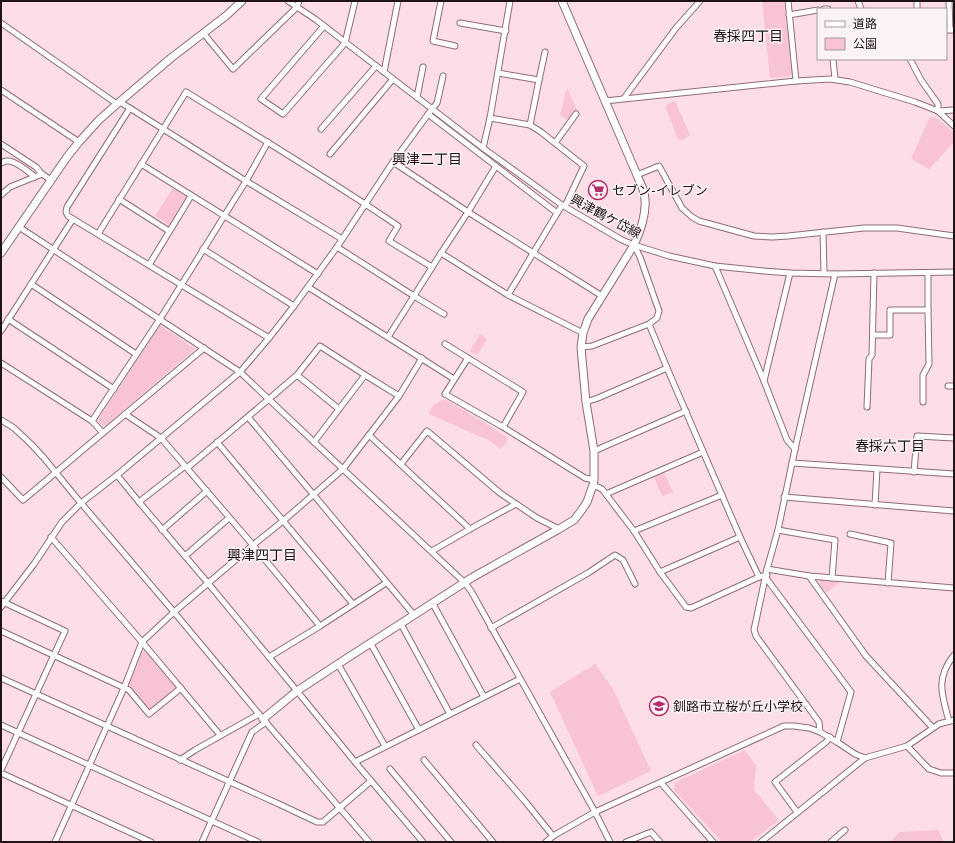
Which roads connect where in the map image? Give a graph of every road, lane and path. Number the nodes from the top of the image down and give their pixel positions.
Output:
1 (242, 1) edge
2 (288, 1) edge
3 (299, 1) edge
4 (355, 1) edge
5 (398, 1) edge
6 (441, 1) edge
7 (510, 1) edge
8 (562, 1) edge
9 (700, 1) edge
10 (788, 1) edge
11 (949, 1) edge
12 (297, 7) junction
13 (817, 10) edge
14 (789, 15) junction
15 (1, 23) edge
16 (460, 23) dead end
17 (324, 26) junction
18 (950, 30) edge
19 (506, 31) junction
20 (204, 34) junction
21 (345, 42) junction
22 (455, 46) dead end
23 (545, 52) dead end
24 (833, 60) edge
25 (911, 60) edge
26 (376, 66) junction
27 (423, 67) dead end
28 (384, 72) junction
29 (498, 72) junction
30 (443, 76) dead end
31 (393, 79) junction
32 (835, 79) junction
33 (539, 80) junction
34 (796, 81) junction
35 (1, 90) edge
36 (417, 97) junction
37 (624, 98) junction
38 (604, 101) junction
39 (118, 103) junction
40 (130, 108) junction
41 (432, 109) junction
42 (954, 110) edge
43 (938, 112) junction
44 (428, 114) junction
45 (576, 114) dead end
46 (490, 118) junction
47 (530, 125) junction
48 (954, 126) edge
49 (163, 128) junction
50 (321, 129) dead end
51 (79, 142) junction
52 (268, 142) junction
53 (555, 143) junction
54 (1, 144) edge
55 (484, 148) junction
56 (330, 154) dead end
57 (394, 162) junction
58 (1, 164) edge
59 (141, 164) junction
60 (496, 166) junction
61 (42, 174) junction
62 (637, 175) junction
63 (35, 177) junction
64 (51, 180) junction
65 (246, 181) junction
66 (1, 195) edge
67 (191, 196) junction
68 (119, 199) junction
69 (365, 204) junction
70 (563, 205) junction
71 (468, 212) junction
72 (557, 212) junction
73 (223, 215) junction
74 (73, 219) junction
75 (19, 227) junction
76 (170, 231) junction
77 (823, 232) junction
78 (98, 234) junction
79 (954, 236) edge
80 (342, 239) junction
81 (634, 245) junction
82 (337, 246) junction
83 (53, 249) junction
84 (203, 250) junction
85 (1, 252) edge
86 (533, 252) junction
87 (440, 253) junction
88 (149, 265) junction
89 (715, 266) junction
90 (432, 267) junction
91 (954, 272) edge
92 (790, 273) junction
93 (824, 273) junction
94 (874, 273) junction
95 (928, 273) junction
96 (318, 274) junction
97 (835, 274) junction
98 (31, 284) junction
99 (181, 284) junction
100 (308, 287) junction
101 (508, 295) junction
102 (414, 296) junction
103 (602, 296) junction
104 (294, 306) junction
105 (928, 310) junction
106 (444, 314) dead end
107 (160, 318) junction
108 (8, 320) junction
109 (649, 324) junction
110 (1, 331) edge
111 (583, 333) junction
112 (873, 335) junction
113 (388, 337) junction
114 (269, 338) junction
115 (445, 344) dead end
116 (581, 347) junction
117 (204, 348) junction
118 (136, 354) junction
119 (422, 358) junction
120 (468, 358) junction
121 (1, 363) edge
122 (667, 368) junction
123 (240, 372) junction
124 (296, 375) junction
125 (365, 375) junction
126 (454, 379) junction
127 (764, 381) junction
128 (948, 386) dead end
129 (954, 386) edge
130 (114, 389) junction
131 (399, 396) junction
132 (269, 399) junction
133 (586, 402) junction
134 (923, 402) dead end
135 (867, 407) dead end
136 (339, 409) junction
137 (686, 411) junction
138 (124, 414) junction
139 (248, 417) junction
140 (1, 420) edge
141 (92, 421) junction
142 (503, 427) junction
143 (103, 433) junction
144 (369, 435) junction
145 (161, 438) junction
146 (954, 438) edge
147 (217, 442) junction
148 (314, 442) junction
149 (795, 448) junction
150 (594, 451) junction
151 (703, 452) junction
152 (792, 463) junction
153 (401, 464) junction
154 (186, 467) junction
155 (343, 469) junction
156 (877, 469) junction
157 (56, 472) junction
158 (914, 472) junction
159 (954, 474) edge
160 (117, 475) junction
161 (1, 477) edge
162 (594, 483) junction
163 (207, 491) junction
164 (313, 494) junction
165 (606, 494) junction
166 (722, 496) junction
167 (784, 497) junction
168 (139, 502) junction
169 (82, 503) junction
170 (516, 504) junction
171 (875, 505) junction
172 (954, 510) edge
173 (230, 518) junction
174 (283, 521) junction
175 (470, 529) junction
176 (162, 530) junction
177 (559, 530) junction
178 (778, 530) junction
179 (634, 531) junction
180 (850, 534) dead end
181 (51, 537) junction
182 (740, 537) junction
183 (253, 545) junction
184 (432, 552) junction
185 (185, 556) junction
186 (660, 572) junction
187 (767, 574) junction
188 (809, 576) junction
189 (759, 577) junction
190 (832, 578) junction
191 (888, 582) junction
192 (208, 583) junction
193 (386, 583) junction
194 (465, 583) junction
195 (635, 584) dead end
196 (954, 588) edge
197 (2, 604) edge
198 (353, 604) junction
199 (433, 604) junction
200 (174, 612) junction
201 (414, 615) junction
202 (401, 624) junction
203 (320, 626) junction
204 (491, 628) junction
205 (1, 631) edge
206 (142, 642) junction
207 (371, 644) junction
208 (954, 655) edge
209 (53, 656) junction
210 (269, 657) junction
211 (338, 664) junction
212 (1, 678) edge
213 (520, 679) junction
214 (124, 688) junction
215 (181, 688) junction
216 (297, 691) junction
217 (36, 694) junction
218 (484, 697) junction
219 (450, 714) junction
220 (263, 718) junction
221 (952, 720) edge
222 (1, 725) edge
223 (107, 726) junction
224 (933, 728) junction
225 (419, 730) junction
226 (18, 732) junction
227 (820, 732) junction
228 (220, 735) junction
229 (830, 737) junction
230 (837, 742) junction
231 (476, 745) dead end
232 (385, 746) junction
233 (907, 746) junction
234 (865, 758) junction
235 (180, 760) junction
236 (424, 760) dead end
237 (355, 762) junction
238 (89, 765) junction
239 (390, 769) dead end
240 (1, 770) edge
241 (1, 773) edge
242 (954, 773) edge
243 (371, 781) junction
244 (229, 782) junction
245 (660, 783) junction
246 (72, 806) junction
247 (340, 808) junction
248 (595, 812) junction
249 (797, 812) junction
250 (211, 821) junction
251 (845, 830) dead end
252 (553, 836) junction
253 (55, 842) edge
254 (151, 842) edge
255 (202, 842) edge
256 (258, 842) edge
257 (369, 842) edge
258 (424, 842) edge
259 (451, 842) edge
260 (493, 842) edge
261 (546, 842) edge
262 (610, 842) edge
263 (626, 842) edge
264 (660, 842) edge
265 (713, 842) edge
266 (761, 842) edge
267 (831, 842) edge

1 - 20 street
2 - 12 street, 興津鶴ケ岱線
3 - 12 street
4 - 21 street
5 - 28 street
6 - 22 street
7 - 19 street
8 - 38 street
9 - 37 street
10 - 14 street
11 - 18 street
12 - 17 street, 興津鶴ケ岱線
12 - 20 street
13 - 14 street
14 - 34 street
15 - 39 street
16 - 19 street
17 - 21 street, 興津鶴ケ岱線
17 - 21 street
19 - 29 street
20 - 39 street
21 - 26 street, 興津鶴ケ岱線
23 - 33 street
24 - 32 street
25 - 43 street
26 - 28 street, 興津鶴ケ岱線
26 - 50 street
27 - 36 street
28 - 31 street, 興津鶴ケ岱線
29 - 33 street
29 - 46 street
30 - 41 street
31 - 36 street, 興津鶴ケ岱線
31 - 56 street
32 - 34 street
32 - 43 street
33 - 47 street
34 - 37 street
35 - 51 street
36 - 41 street, 興津鶴ケ岱線
37 - 38 street
38 - 62 street
39 - 40 street
39 - 51 street
40 - 49 street
40 - 74 street
41 - 44 street
41 - 55 street, 興津鶴ケ岱線
42 - 43 street
43 - 48 street
44 - 57 street
44 - 60 street
45 - 53 street
46 - 47 street
46 - 55 street
47 - 53 street
49 - 52 street
49 - 59 street
49 - 65 street
51 - 64 street
52 - 65 street
52 - 69 street
53 - 70 street
54 - 61 street
55 - 70 street, 興津鶴ケ岱線
57 - 69 street
57 - 71 street
58 - 63 street
59 - 67 street
59 - 68 street
60 - 71 street
60 - 72 street
61 - 63 street
61 - 64 street
62 - 77 street
62 - 81 street
63 - 66 street
64 - 75 street
65 - 73 street
65 - 80 street
67 - 73 street
67 - 76 street
68 - 76 street
68 - 78 street
69 - 80 street
69 - 90 street
70 - 72 street
70 - 81 street, 興津鶴ケ岱線
71 - 86 street
71 - 87 street
72 - 86 street
73 - 84 street
73 - 96 street
74 - 78 street
74 - 83 street
75 - 83 street
75 - 85 street
76 - 88 street
77 - 79 street
77 - 93 street
78 - 88 street
80 - 82 street
81 - 89 street, 興津鶴ケ岱線
81 - 103 street
81 - 109 street
82 - 96 street
82 - 102 street
83 - 98 street
83 - 107 street
84 - 99 street
84 - 104 street
86 - 101 street
86 - 103 street
87 - 90 street
87 - 101 street
88 - 99 street
89 - 92 street, 興津鶴ケ岱線
89 - 127 street
90 - 102 street
91 - 95 street, 興津鶴ケ岱線
92 - 93 street, 興津鶴ケ岱線
92 - 127 street
93 - 97 street, 興津鶴ケ岱線
94 - 95 street, 興津鶴ケ岱線
94 - 97 street, 興津鶴ケ岱線
94 - 112 street
95 - 105 street
96 - 100 street
97 - 149 street
98 - 108 street
98 - 118 street
99 - 107 street
99 - 114 street
100 - 104 street
100 - 113 street
101 - 111 street
102 - 106 street
102 - 113 street
103 - 111 street
104 - 114 street
105 - 112 street
105 - 134 street
107 - 117 street
107 - 118 street
108 - 110 street
108 - 130 street
109 - 116 street
109 - 122 street
111 - 116 street
112 - 135 street
113 - 119 street
114 - 123 street
115 - 120 street
116 - 133 street
117 - 123 street
117 - 138 street
118 - 130 street
119 - 126 street
119 - 131 street
120 - 126 street
120 - 142 street
121 - 141 street
122 - 133 street
122 - 137 street
123 - 132 street
123 - 145 street
124 - 125 street
124 - 132 street
124 - 136 street
125 - 131 street
125 - 136 street
126 - 142 street
127 - 149 street
128 - 129 street
130 - 141 street
131 - 144 street
132 - 139 street
132 - 148 street
133 - 150 street
136 - 148 street
137 - 150 street
137 - 151 street
138 - 143 street
138 - 145 street
139 - 147 street
139 - 164 street
140 - 157 street
141 - 143 street
142 - 162 street
143 - 157 street
144 - 153 street
144 - 155 street
145 - 154 street
145 - 160 street
146 - 158 street
147 - 154 street
147 - 174 street
148 - 155 street
149 - 152 street
150 - 162 street
151 - 165 street
151 - 166 street
152 - 156 street
152 - 167 street
153 - 170 street
153 - 175 street
154 - 163 street
154 - 168 street
155 - 164 street
155 - 184 street
156 - 158 street
156 - 171 street
157 - 161 street
157 - 169 street
158 - 159 street
160 - 168 street
160 - 169 street
162 - 165 street
162 - 177 street
163 - 173 street
163 - 176 street
164 - 174 street
164 - 193 street
165 - 179 street
166 - 179 street
166 - 182 street
167 - 171 street
167 - 178 street
168 - 176 street
169 - 181 street
169 - 200 street
170 - 175 street
170 - 177 street
171 - 172 street
173 - 183 street
173 - 185 street
174 - 183 street
174 - 198 street
175 - 184 street
176 - 185 street
177 - 194 street
178 - 187 street
178 - 190 street
179 - 186 street
180 - 191 street
181 - 197 street
181 - 206 street
182 - 186 street
182 - 189 street
183 - 192 street
183 - 203 street
184 - 194 street
185 - 192 street
186 - 189 street
187 - 188 street
187 - 189 street
187 - 227 street
187 - 230 street
188 - 190 street
188 - 224 street
190 - 191 street
191 - 196 street
192 - 200 street
192 - 210 street
193 - 198 street
193 - 201 street
194 - 199 street
194 - 204 street
195 - 204 street
197 - 209 street
198 - 203 street
199 - 201 street
199 - 218 street
200 - 206 street
200 - 220 street
201 - 202 street
202 - 207 street
202 - 219 street
203 - 210 street
204 - 213 street
205 - 209 street
206 - 214 street
206 - 215 street
207 - 211 street
207 - 225 street
208 - 221 street
209 - 214 street
209 - 217 street
210 - 216 street
211 - 216 street
211 - 232 street
212 - 217 street
213 - 218 street
213 - 248 street
214 - 215 street
214 - 223 street
215 - 228 street
216 - 220 street
216 - 237 street
217 - 223 street
217 - 226 street
218 - 219 street
219 - 225 street
220 - 228 street
220 - 244 street
220 - 247 street
221 - 224 street
222 - 226 street
223 - 235 street
223 - 238 street
224 - 233 street
225 - 232 street
226 - 238 street
226 - 240 street
227 - 229 street
227 - 245 street
228 - 235 street
229 - 230 street
229 - 249 street
230 - 234 street
231 - 252 street
232 - 237 street
233 - 234 street
233 - 242 street
234 - 249 street
235 - 244 street
236 - 260 street
237 - 243 street
238 - 246 street
238 - 250 street
239 - 259 street
241 - 246 street
243 - 247 street
243 - 258 street
244 - 247 street
244 - 250 street
245 - 248 street
245 - 265 street
246 - 253 street
246 - 254 street
247 - 257 street
248 - 252 street
248 - 262 street
249 - 266 street
250 - 255 street
250 - 256 street
251 - 267 street
252 - 261 street
263 - 264 street

